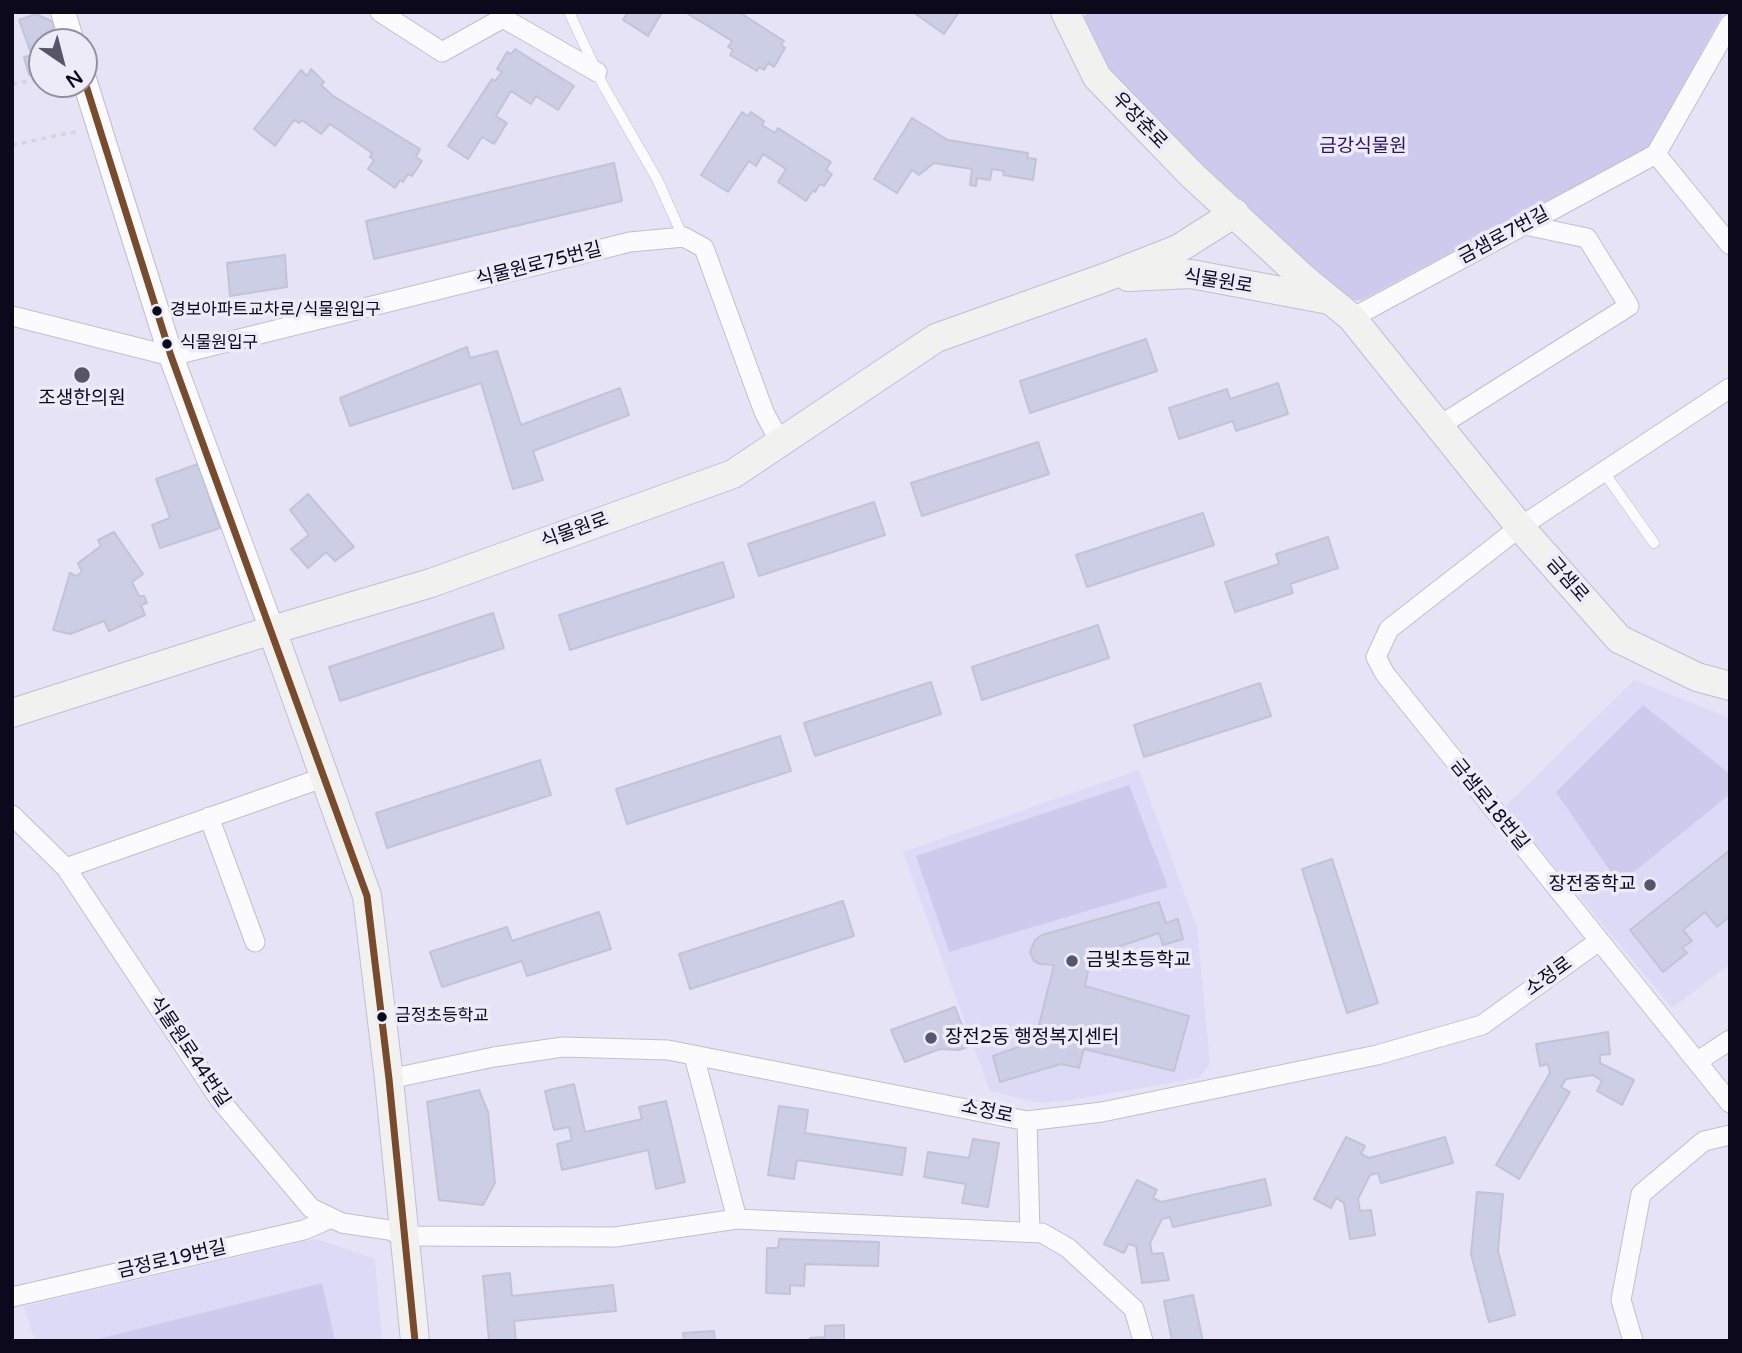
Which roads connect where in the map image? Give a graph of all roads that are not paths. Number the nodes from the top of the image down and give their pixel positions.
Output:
1 (380, 12) edge
2 (569, 12) edge
3 (1065, 12) edge
4 (1730, 24) edge
5 (597, 72) junction
6 (90, 98) edge
7 (1656, 154) junction
8 (1235, 213) junction
9 (1525, 225) junction
10 (684, 237) junction
11 (1730, 245) edge
12 (1104, 278) junction
13 (1342, 309) junction
14 (12, 316) edge
15 (171, 356) junction
16 (1730, 388) edge
17 (1439, 426) junction
18 (780, 442) junction
19 (1604, 471) junction
20 (1520, 527) junction
21 (1654, 543) dead end
22 (272, 630) junction
23 (1730, 686) edge
24 (12, 713) edge
25 (325, 777) junction
26 (12, 815) edge
27 (209, 817) junction
28 (66, 868) junction
29 (1599, 941) junction
30 (255, 942) dead end
31 (1730, 1040) edge
32 (694, 1056) junction
33 (1698, 1061) junction
34 (388, 1079) junction
35 (1730, 1103) edge
36 (1027, 1121) junction
37 (1730, 1135) edge
38 (331, 1217) junction
39 (737, 1219) junction
40 (1030, 1231) junction
41 (404, 1236) junction
42 (12, 1297) edge
43 (415, 1341) edge
44 (1143, 1341) edge
45 (1633, 1341) edge

1 - 5 street
2 - 5 lane
3 - 8 main road, 우장춘로
4 - 7 street
5 - 10 lane
6 - 15 street
7 - 9 street, 금샘로7번길
7 - 11 street
8 - 12 main road, 식물원로
8 - 13 main road, 금샘로
9 - 13 street, 금샘로7번길
9 - 17 street
10 - 15 street, 식물원로75번길
10 - 18 street
12 - 13 main road, 식물원로
12 - 18 main road, 식물원로
13 - 17 main road, 금샘로
14 - 15 street
15 - 22 street
16 - 19 street
17 - 20 main road, 금샘로
18 - 22 main road, 식물원로
19 - 20 street
19 - 21 lane
20 - 23 main road, 금샘로
20 - 29 street, 금샘로18번길
22 - 24 main road, 식물원로
22 - 25 main road
25 - 27 street
25 - 34 main road
26 - 28 street, 식물원로44번길
27 - 28 street
27 - 30 street
28 - 38 street, 식물원로44번길
29 - 33 street, 금샘로18번길
29 - 36 street, 소정로
31 - 33 street
32 - 34 street, 소정로
32 - 36 street, 소정로
32 - 39 street
33 - 35 street, 금샘로18번길
34 - 41 main road
36 - 40 street
37 - 45 street
38 - 41 street, 식물원로44번길
38 - 42 street, 금정로19번길
39 - 40 street, 식물원로44번길
39 - 41 street, 식물원로44번길
40 - 44 street
41 - 43 main road

